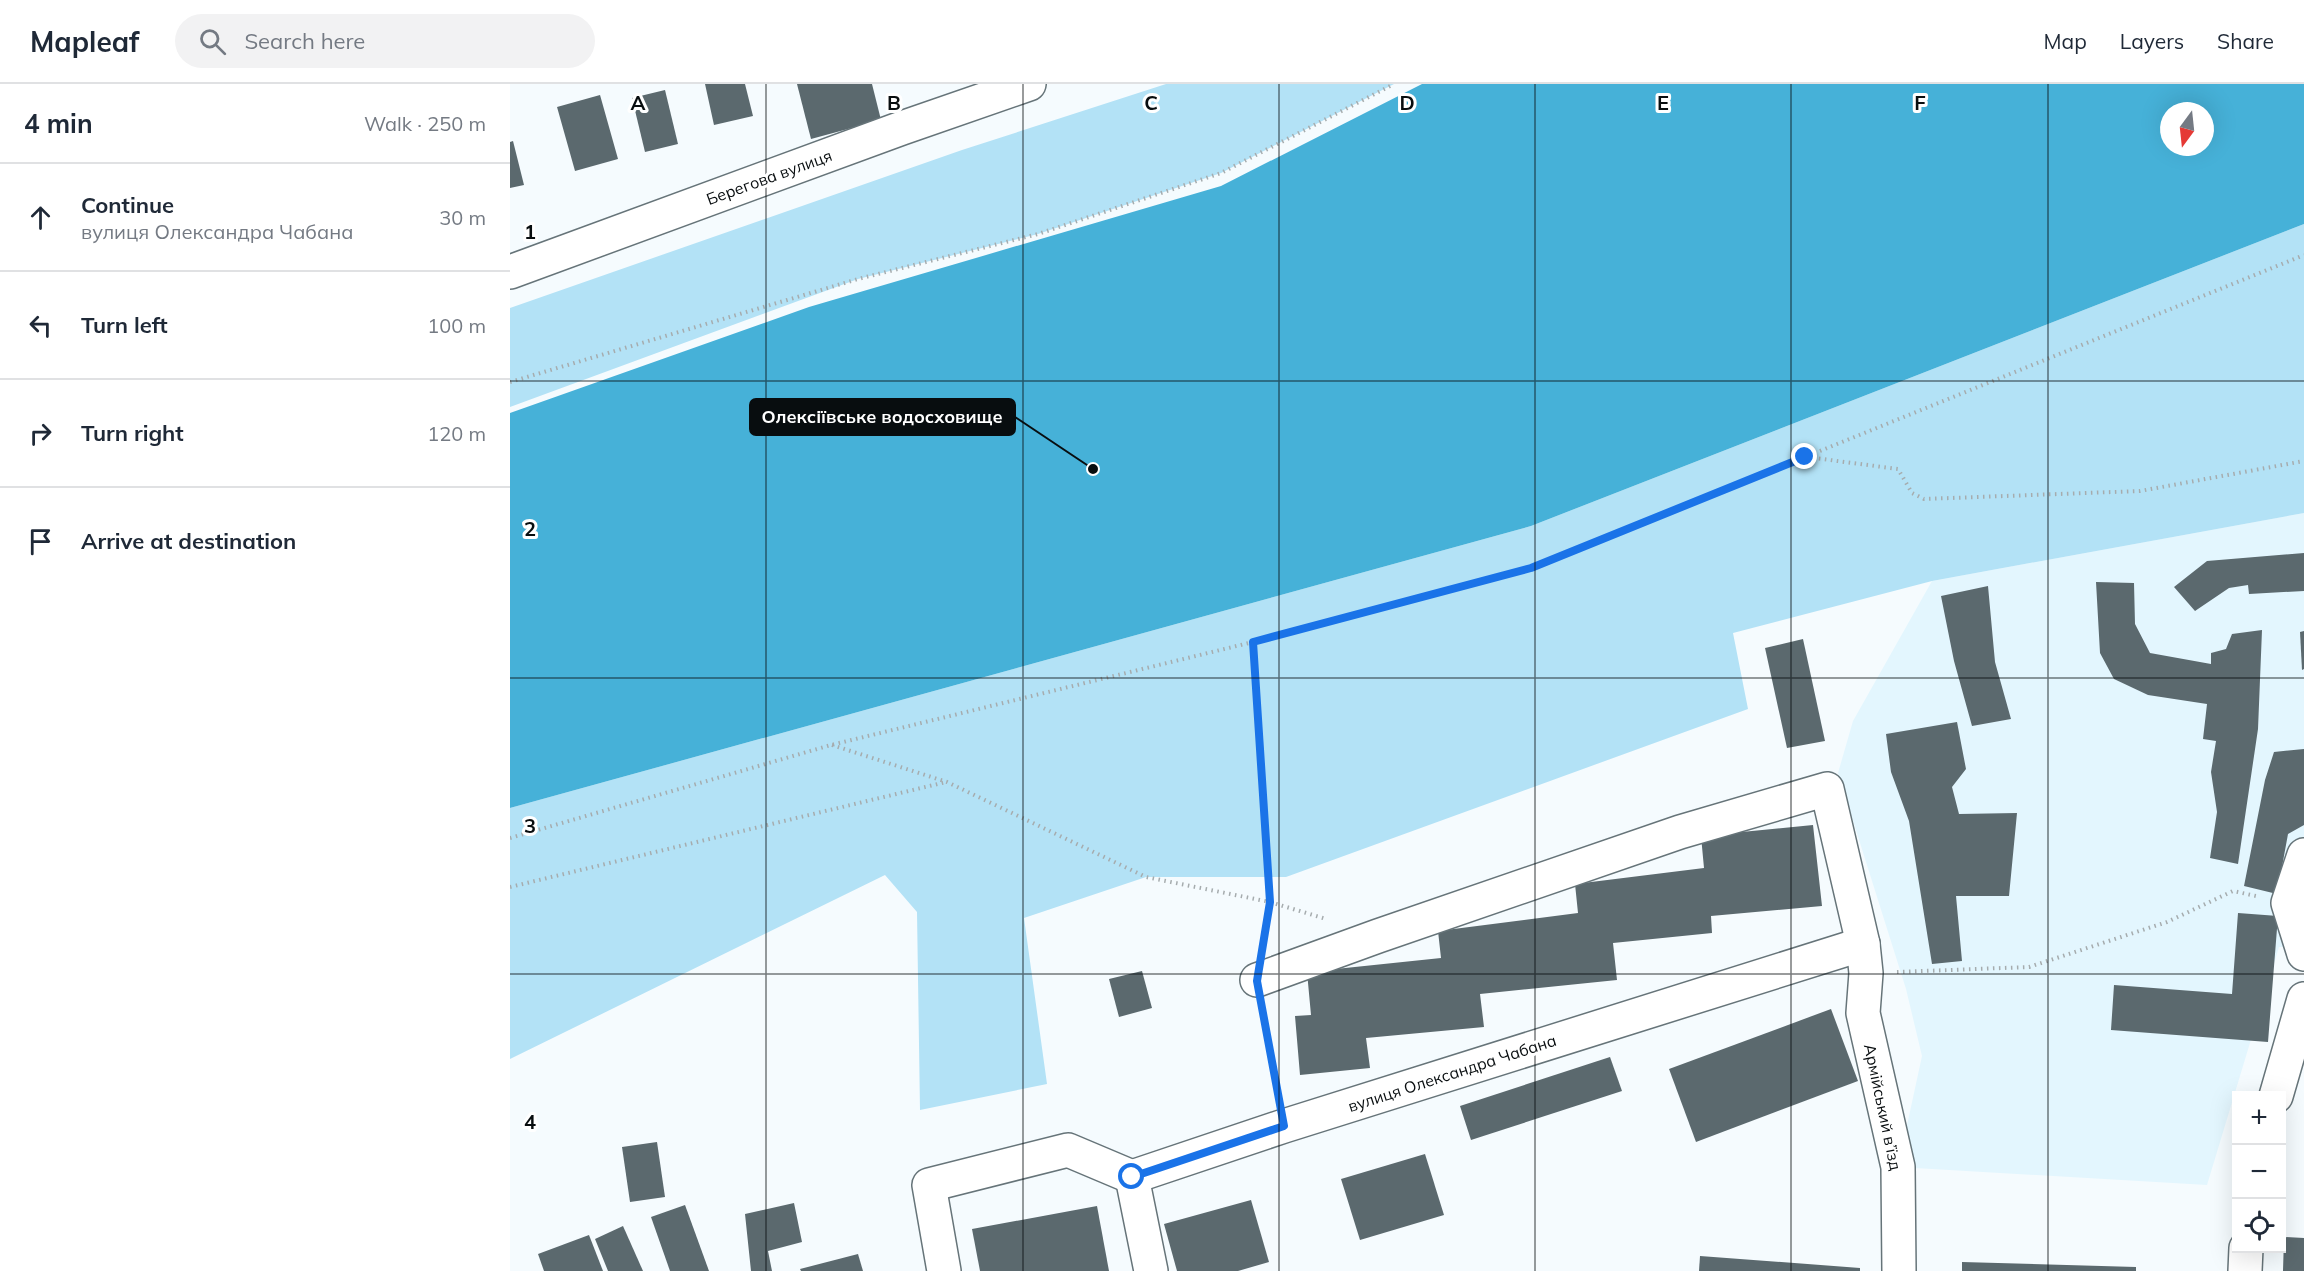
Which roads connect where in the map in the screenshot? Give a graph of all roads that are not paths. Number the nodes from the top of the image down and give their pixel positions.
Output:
1 (1029, 84) edge
2 (510, 272) edge
3 (2304, 855) edge
4 (2304, 954) edge
5 (1865, 958) junction
6 (1257, 981) road end
7 (2304, 999) edge
8 (2277, 1091) edge
9 (1132, 1177) junction
10 (2246, 1253) edge
11 (944, 1271) edge
12 (1151, 1271) edge
13 (1899, 1271) edge
14 (2245, 1271) edge

1 - 2 street, Берегова вулиця
3 - 4 street
5 - 6 street, Армійський в’їзд
5 - 9 street, вулиця Олександра Чабана
5 - 13 street, Армійський в’їзд
7 - 8 street
9 - 11 street
9 - 12 street
10 - 14 street

